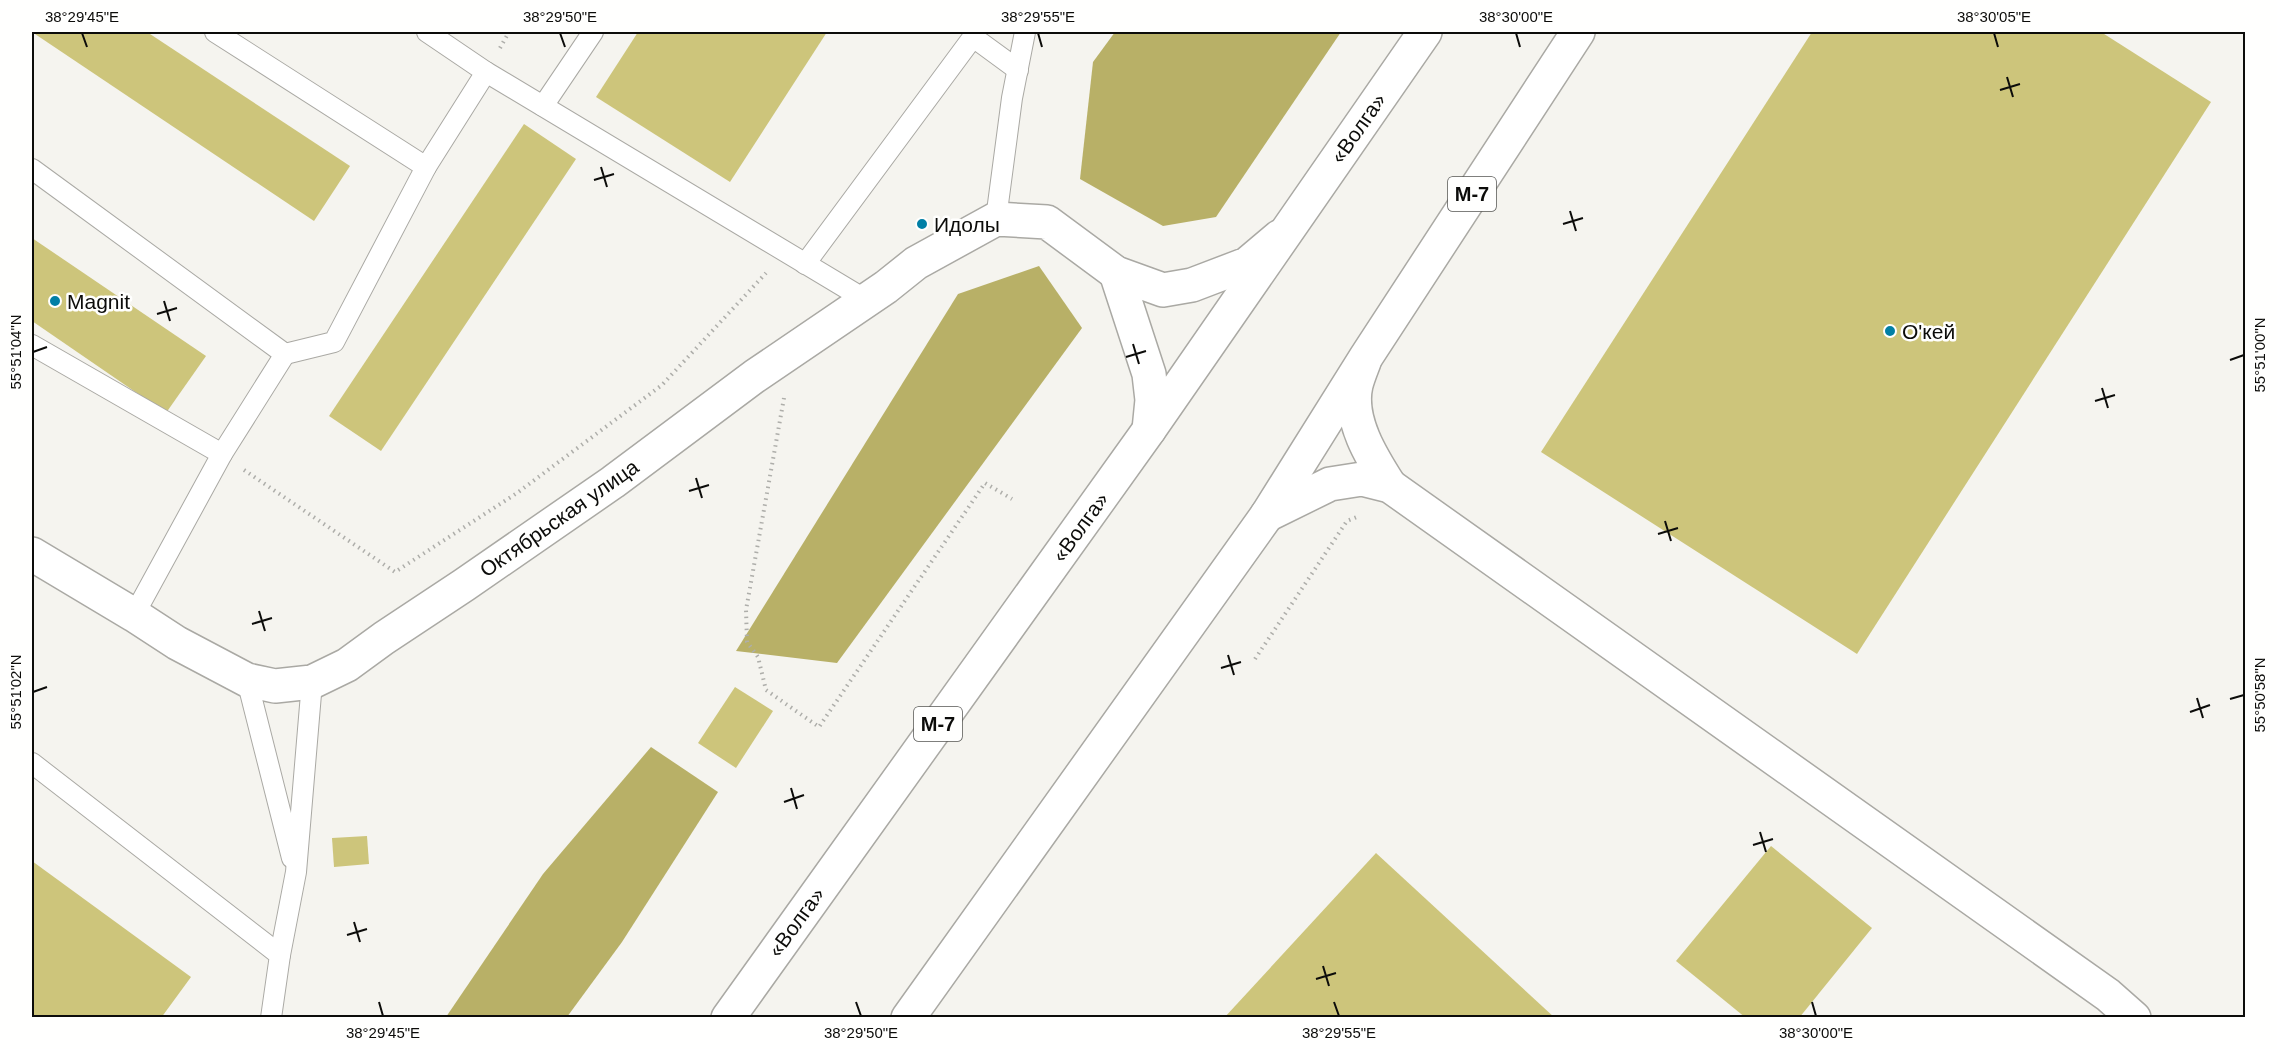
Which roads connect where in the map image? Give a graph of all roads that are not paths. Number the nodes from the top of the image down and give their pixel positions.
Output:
1 (215, 32) edge
2 (427, 32) edge
3 (593, 32) edge
4 (1425, 32) edge
5 (1578, 32) edge
6 (1022, 33) edge
7 (1018, 70) junction
8 (486, 72) junction
9 (543, 106) junction
10 (426, 167) junction
11 (32, 168) edge
12 (996, 219) junction
13 (1284, 234) junction
14 (805, 264) junction
15 (1116, 273) junction
16 (866, 300) junction
17 (32, 345) edge
18 (285, 354) junction
19 (1366, 357) junction
20 (1149, 430) junction
21 (222, 454) junction
22 (1390, 486) junction
23 (1267, 515) junction
24 (32, 554) edge
25 (134, 615) junction
26 (247, 680) junction
27 (312, 682) junction
28 (32, 763) edge
29 (296, 872) junction
30 (280, 955) junction
31 (271, 1017) edge
32 (728, 1017) edge
33 (908, 1017) edge
34 (2134, 1017) edge

1 - 10 lane
2 - 8 lane
3 - 9 lane
4 - 13 main road, «Волга» / М-7
5 - 19 main road, М-7
6 - 7 lane
7 - 12 lane
7 - 14 lane
8 - 9 lane
8 - 10 lane
9 - 14 lane
10 - 18 lane
11 - 18 lane
12 - 15 main road
12 - 16 main road, Октябрьская улица
13 - 15 main road
13 - 20 main road, «Волга» / М-7
14 - 16 lane
15 - 20 main road
16 - 27 main road, Октябрьская улица
17 - 21 lane
18 - 21 lane
19 - 22 main road
19 - 23 main road, М-7
20 - 32 main road, «Волга» / М-7
21 - 25 lane
22 - 23 main road
22 - 34 main road
23 - 33 main road, М-7
24 - 25 main road, Октябрьская улица
25 - 26 main road, Октябрьская улица
26 - 27 main road, Октябрьская улица
26 - 29 lane
27 - 29 lane
28 - 30 lane
29 - 30 lane
30 - 31 lane

